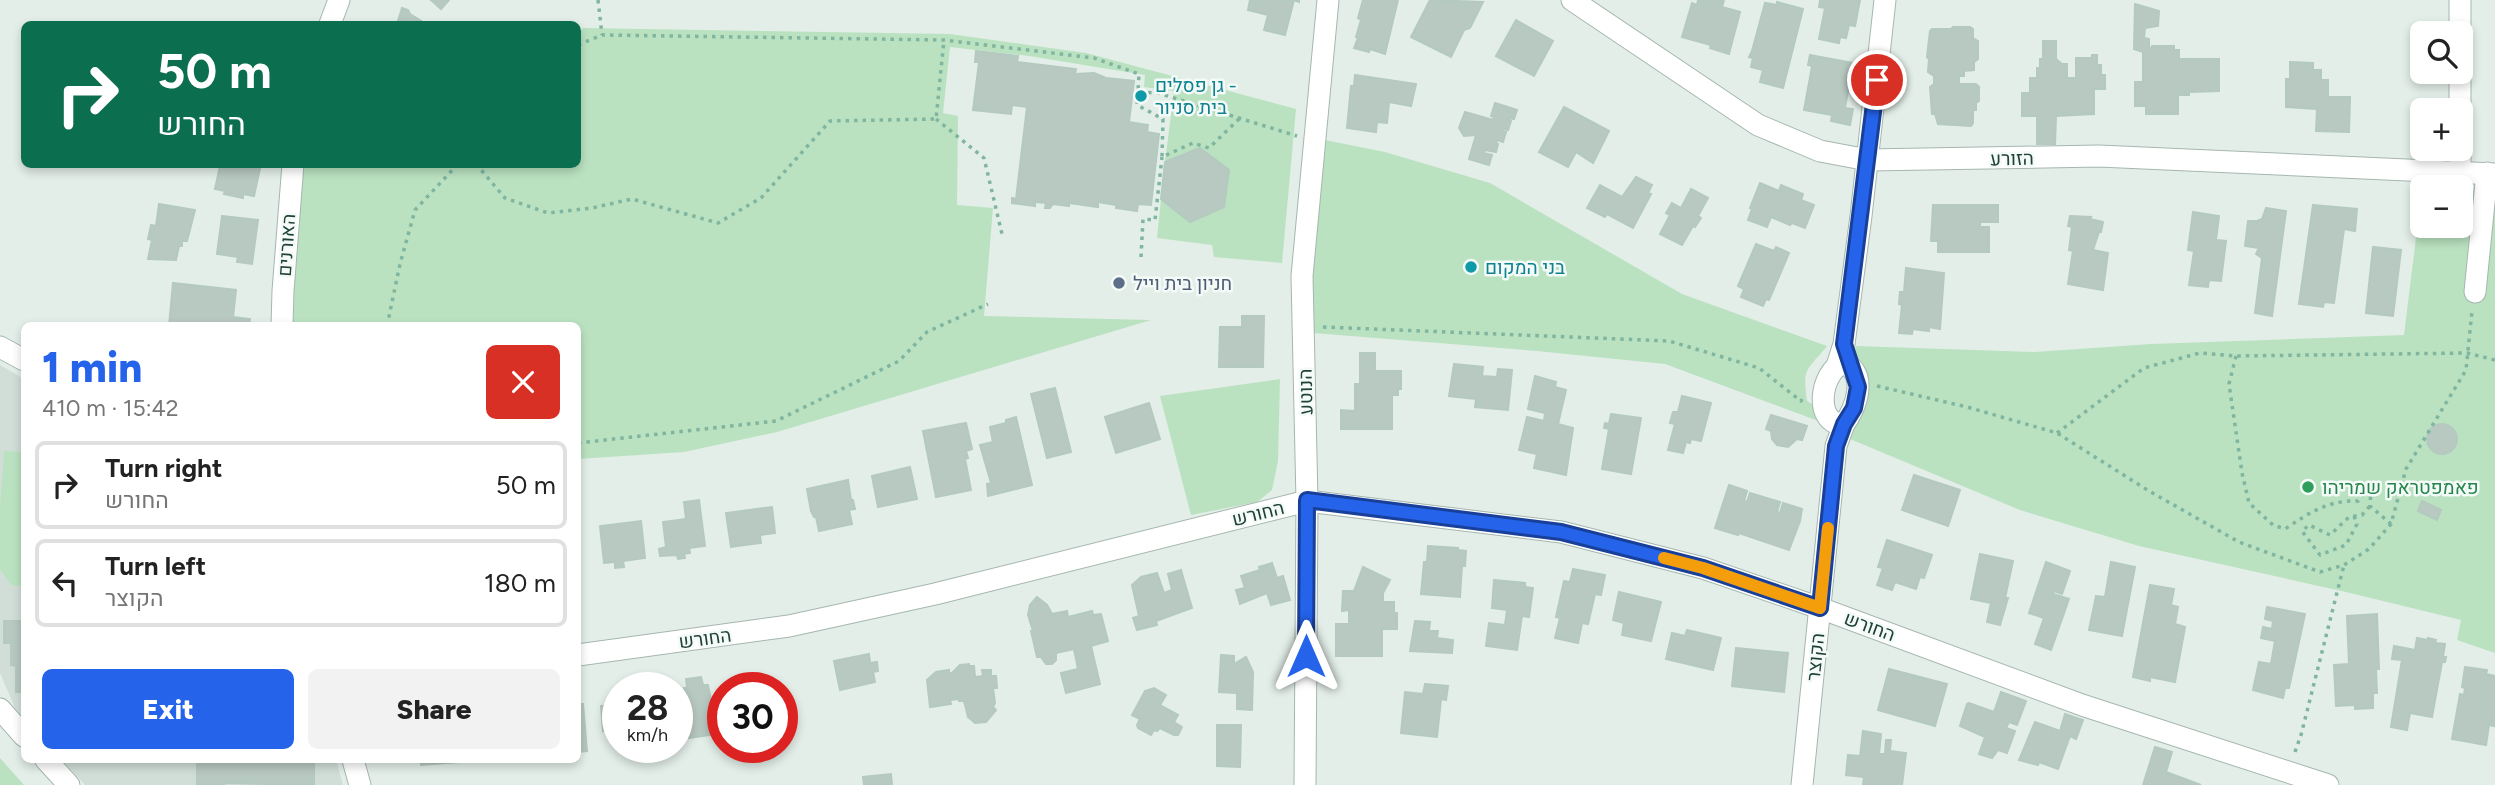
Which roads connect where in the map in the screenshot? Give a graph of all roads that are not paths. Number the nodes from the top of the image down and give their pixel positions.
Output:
1 (338, 0) edge
2 (1328, 0) edge
3 (1572, 0) edge
4 (1885, 0) edge
5 (2460, 0) edge
6 (331, 21) edge
7 (2460, 21) edge
8 (1868, 160) junction
9 (2460, 161) edge
10 (293, 168) edge
11 (2460, 172) junction
12 (2491, 174) edge
13 (2475, 292) road end
14 (282, 322) edge
15 (0, 347) edge
16 (21, 358) edge
17 (1848, 370) junction
18 (1838, 423) junction
19 (1307, 500) junction
20 (1820, 608) junction
21 (581, 655) edge
22 (0, 697) edge
23 (0, 709) edge
24 (20, 731) edge
25 (49, 763) edge
26 (354, 763) edge
27 (69, 785) edge
28 (360, 785) edge
29 (1305, 785) edge
30 (1802, 785) edge
31 (2328, 785) edge

1 - 6 street
2 - 19 street, הנוטע
3 - 8 street, הזורע
4 - 8 street
5 - 7 street
8 - 11 street, הזורע
8 - 17 street
9 - 11 street
10 - 14 street, האורנים
11 - 12 street, הזורע
12 - 13 street
15 - 16 street
17 - 18 street
17 - 18 street, הקוצר
18 - 20 street, הקוצר
19 - 20 street, החורש
19 - 21 street, החורש
19 - 29 street, הנוטע
20 - 30 street, הקוצר
20 - 31 street, החורש
22 - 24 street
23 - 24 street
25 - 27 street
26 - 28 street

